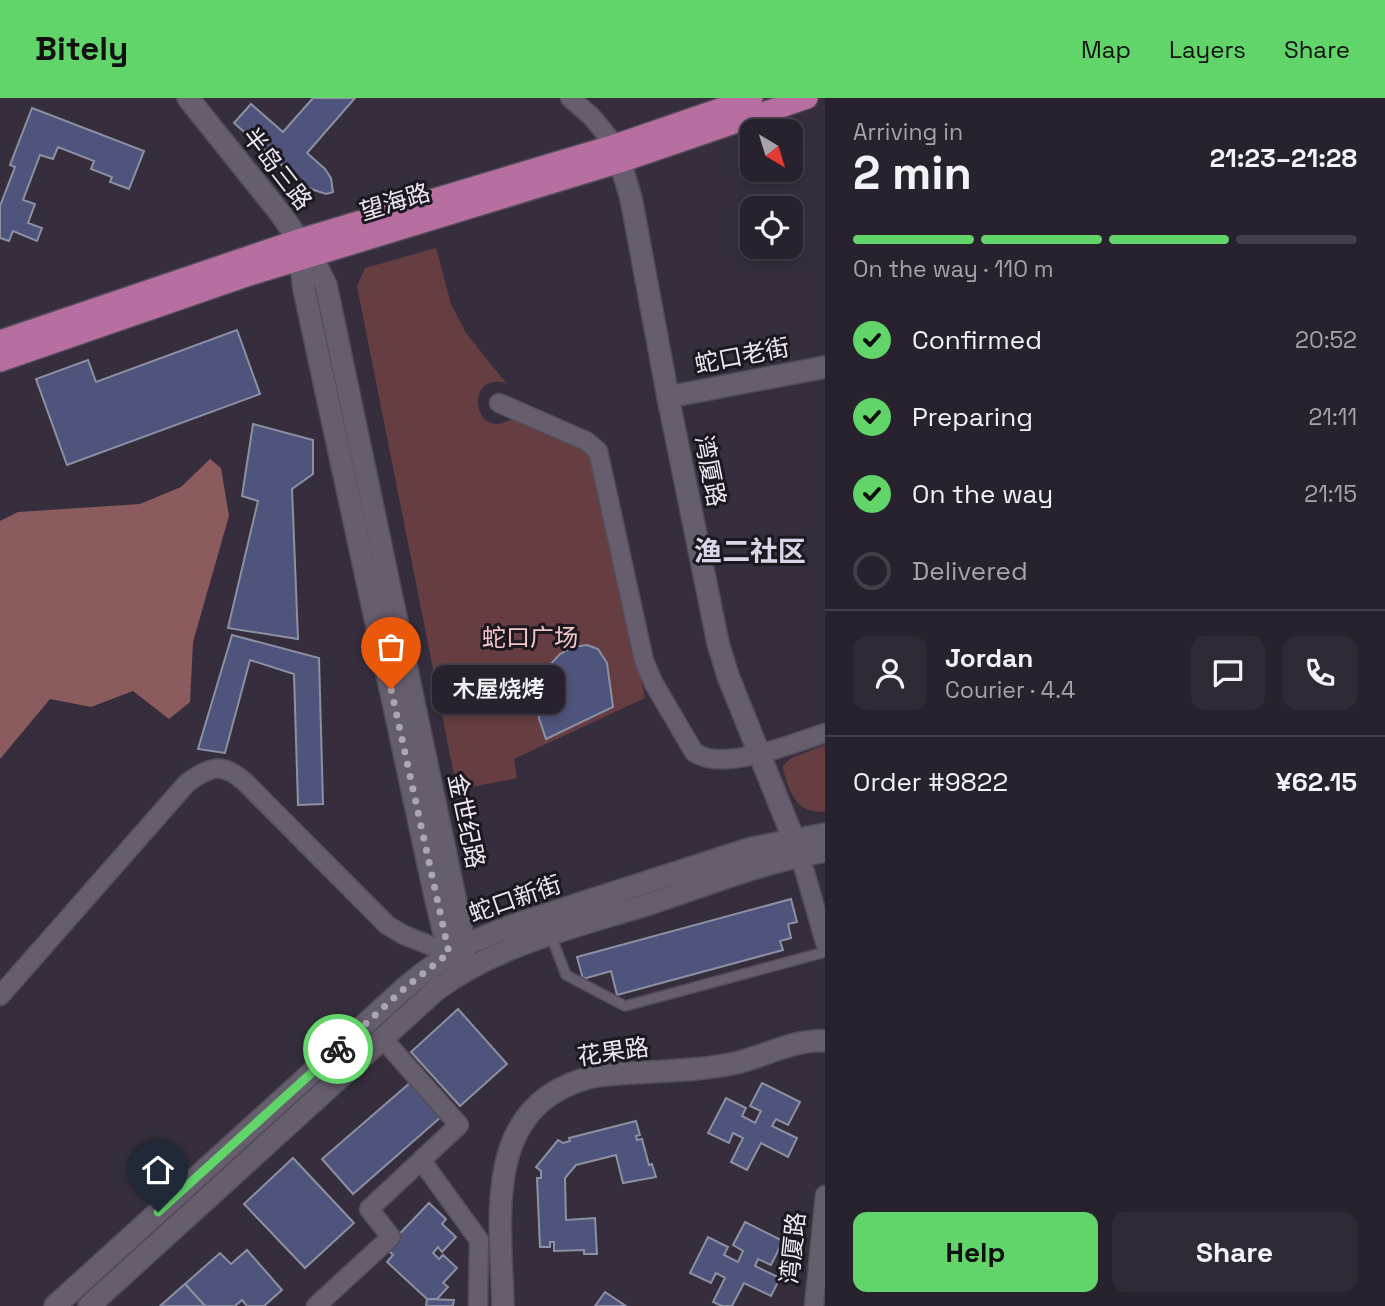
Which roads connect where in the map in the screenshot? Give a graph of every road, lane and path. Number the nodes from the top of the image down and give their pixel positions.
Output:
1 (188, 98) edge
2 (570, 98) edge
3 (752, 98) edge
4 (807, 98) edge
5 (618, 153) junction
6 (302, 251) junction
7 (0, 341) edge
8 (0, 360) edge
9 (825, 367) edge
10 (668, 397) junction
11 (499, 403) dead end
12 (355, 420) junction
13 (334, 430) junction
14 (825, 733) edge
15 (759, 754) junction
16 (825, 834) edge
17 (797, 847) junction
18 (825, 851) edge
19 (551, 936) junction
20 (825, 942) edge
21 (457, 949) junction
22 (825, 953) edge
23 (462, 972) junction
24 (0, 996) edge
25 (383, 1039) junction
26 (825, 1041) edge
27 (421, 1160) junction
28 (825, 1195) edge
29 (55, 1306) edge
30 (89, 1306) edge
31 (317, 1306) edge
32 (478, 1306) edge
33 (503, 1306) edge
34 (814, 1306) edge

1 - 6 street, 半岛三路
2 - 5 street, 湾厦路
3 - 5 main road, 望海路
4 - 5 main road, 望海路
5 - 6 main road, 望海路
5 - 10 street, 湾厦路
6 - 7 main road, 望海路
6 - 8 main road, 望海路
6 - 12 street, 金世纪路
6 - 13 street, 金世纪路
9 - 10 street, 蛇口老街
10 - 15 street, 湾厦路
11 - 15 street
12 - 13 street
12 - 21 street, 金世纪路
13 - 21 street, 金世纪路
14 - 15 street
15 - 17 street, 湾厦路
16 - 17 street, 蛇口新街
17 - 18 street, 蛇口新街
17 - 19 street, 蛇口新街
17 - 20 street, 湾厦路
17 - 21 street, 蛇口新街
19 - 22 lane
19 - 23 street, 蛇口新街
21 - 23 street, 金世纪路
21 - 24 street
21 - 29 street, 蛇口新街
23 - 25 street, 蛇口新街
25 - 27 street
25 - 30 street, 蛇口新街
26 - 33 street, 花果路
27 - 31 street
27 - 32 street
28 - 34 street, 湾厦路

